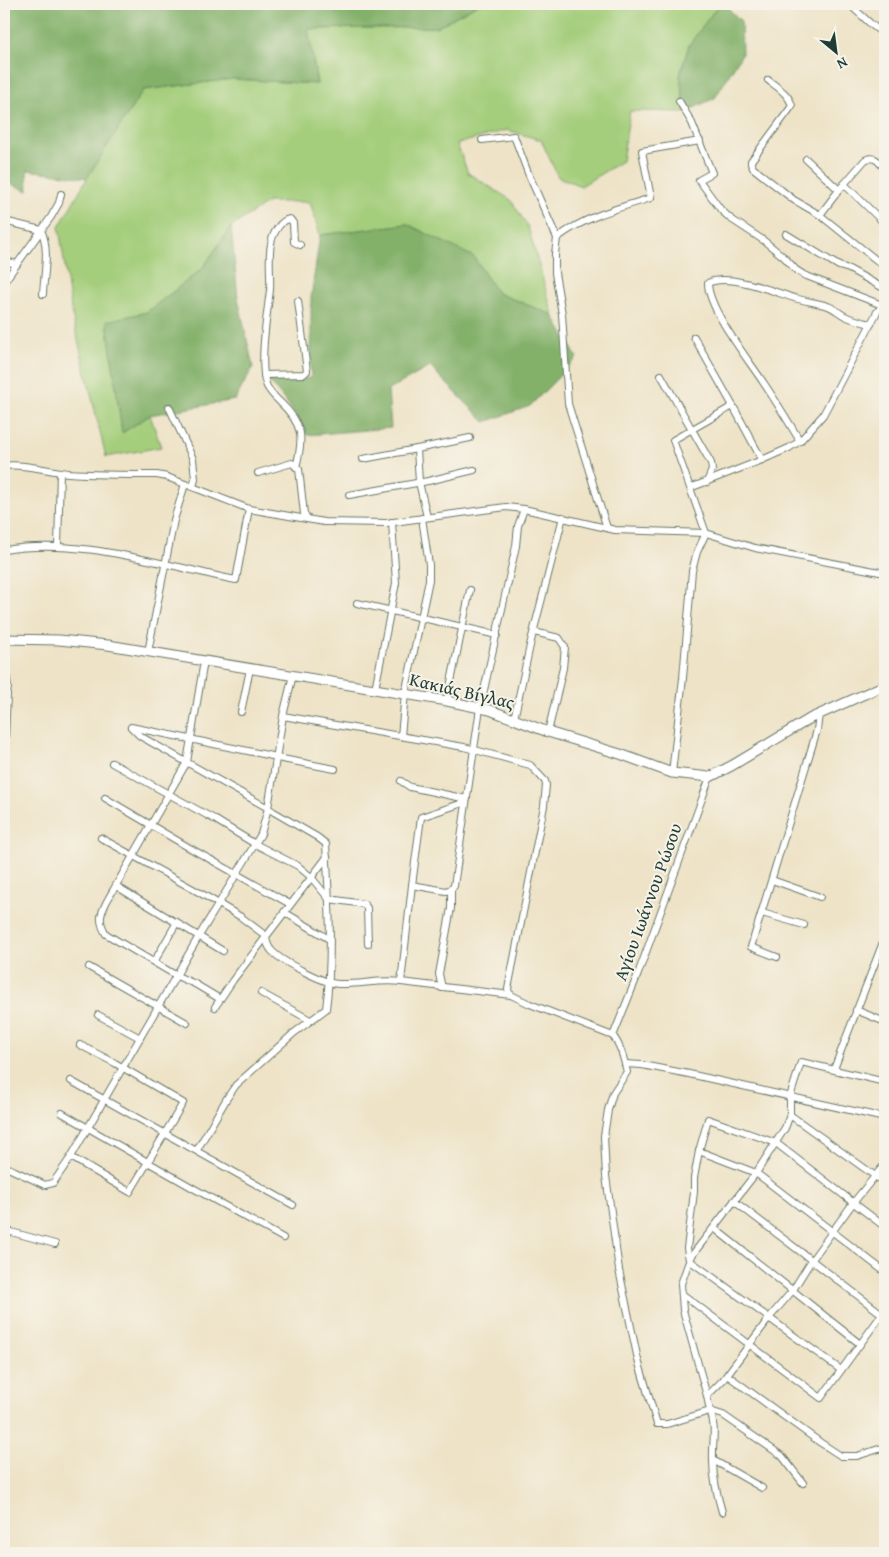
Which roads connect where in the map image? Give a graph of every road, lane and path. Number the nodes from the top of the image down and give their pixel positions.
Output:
1 (849, 4) edge
2 (885, 35) edge
3 (768, 80) dead end
4 (679, 102) dead end
5 (482, 140) dead end
6 (700, 141) junction
7 (806, 159) dead end
8 (885, 169) edge
9 (842, 187) junction
10 (61, 194) dead end
11 (820, 215) junction
12 (4, 221) edge
13 (885, 224) edge
14 (41, 230) junction
15 (786, 234) dead end
16 (557, 238) junction
17 (300, 245) dead end
18 (4, 261) edge
19 (17, 264) junction
20 (885, 267) edge
21 (4, 282) edge
22 (885, 289) edge
23 (43, 294) dead end
24 (298, 301) dead end
25 (884, 303) edge
26 (871, 324) junction
27 (694, 337) dead end
28 (264, 375) junction
29 (661, 375) dead end
30 (733, 406) junction
31 (168, 407) dead end
32 (692, 429) junction
33 (470, 438) dead end
34 (800, 441) junction
35 (417, 449) junction
36 (364, 459) dead end
37 (762, 460) junction
38 (4, 466) edge
39 (296, 467) junction
40 (474, 470) dead end
41 (60, 472) junction
42 (258, 473) dead end
43 (420, 482) junction
44 (707, 482) junction
45 (185, 484) junction
46 (192, 487) junction
47 (690, 488) junction
48 (349, 495) dead end
49 (249, 509) junction
50 (524, 509) junction
51 (563, 517) junction
52 (425, 518) junction
53 (308, 519) junction
54 (392, 522) junction
55 (607, 528) junction
56 (706, 533) junction
57 (58, 546) junction
58 (4, 550) edge
59 (165, 564) junction
60 (885, 572) edge
61 (470, 590) dead end
62 (357, 603) dead end
63 (391, 610) junction
64 (420, 616) junction
65 (462, 627) junction
66 (534, 632) junction
67 (497, 635) junction
68 (4, 640) edge
69 (148, 652) junction
70 (4, 655) edge
71 (204, 662) junction
72 (250, 669) junction
73 (293, 675) junction
74 (885, 685) edge
75 (375, 689) junction
76 (5, 693) edge
77 (405, 694) junction
78 (447, 701) junction
79 (480, 708) junction
80 (241, 712) dead end
81 (819, 714) junction
82 (283, 716) junction
83 (514, 719) junction
84 (548, 732) junction
85 (401, 736) junction
86 (190, 740) junction
87 (475, 750) junction
88 (277, 757) junction
89 (4, 761) edge
90 (187, 762) junction
91 (112, 763) dead end
92 (335, 769) dead end
93 (672, 773) junction
94 (710, 777) junction
95 (401, 782) dead end
96 (169, 794) junction
97 (105, 798) dead end
98 (467, 801) junction
99 (268, 808) junction
100 (151, 825) junction
101 (101, 838) dead end
102 (255, 844) junction
103 (133, 856) junction
104 (327, 857) junction
105 (236, 874) junction
106 (311, 877) junction
107 (772, 880) junction
108 (116, 886) junction
109 (412, 886) junction
110 (451, 889) junction
111 (820, 897) dead end
112 (328, 899) junction
113 (218, 904) junction
114 (290, 904) junction
115 (284, 912) junction
116 (762, 913) junction
117 (176, 922) junction
118 (804, 926) dead end
119 (199, 936) junction
120 (266, 936) junction
121 (885, 937) edge
122 (329, 939) junction
123 (368, 944) dead end
124 (223, 951) dead end
125 (777, 957) dead end
126 (154, 962) junction
127 (89, 967) dead end
128 (177, 976) junction
129 (329, 982) junction
130 (400, 982) junction
131 (442, 988) junction
132 (261, 993) dead end
133 (511, 995) junction
134 (220, 999) junction
135 (159, 1006) junction
136 (215, 1007) dead end
137 (856, 1010) junction
138 (98, 1015) dead end
139 (310, 1020) junction
140 (885, 1022) edge
141 (187, 1023) dead end
142 (613, 1036) junction
143 (140, 1038) junction
144 (80, 1045) dead end
145 (625, 1064) junction
146 (123, 1068) junction
147 (834, 1069) junction
148 (71, 1081) dead end
149 (885, 1082) edge
150 (790, 1097) junction
151 (104, 1099) junction
152 (62, 1113) dead end
153 (790, 1115) junction
154 (885, 1118) edge
155 (88, 1128) junction
156 (165, 1133) junction
157 (776, 1143) junction
158 (197, 1150) junction
159 (699, 1151) junction
160 (71, 1157) junction
161 (148, 1162) junction
162 (885, 1164) edge
163 (4, 1166) edge
164 (756, 1174) junction
165 (876, 1176) junction
166 (885, 1183) edge
167 (734, 1201) junction
168 (853, 1203) junction
169 (293, 1205) dead end
170 (885, 1227) edge
171 (714, 1228) junction
172 (4, 1230) edge
173 (832, 1232) junction
174 (282, 1238) dead end
175 (55, 1244) dead end
176 (689, 1260) junction
177 (811, 1260) junction
178 (885, 1272) edge
179 (793, 1290) junction
180 (682, 1294) junction
181 (884, 1312) edge
182 (770, 1317) junction
183 (860, 1344) junction
184 (749, 1345) junction
185 (841, 1370) junction
186 (727, 1374) junction
187 (707, 1396) junction
188 (710, 1411) junction
189 (885, 1447) edge
190 (712, 1460) junction
191 (803, 1483) dead end
192 (762, 1488) dead end
193 (722, 1512) dead end

1 - 2 street
3 - 11 street
4 - 6 street
5 - 16 street
6 - 16 street
6 - 25 street
7 - 9 street
8 - 9 street
9 - 11 street
9 - 13 street
10 - 14 street
11 - 20 street
12 - 14 street
14 - 19 street
14 - 23 street
15 - 22 street
16 - 55 street
17 - 28 street
18 - 19 street
19 - 21 street
24 - 28 street
25 - 26 street
26 - 34 street
26 - 34 street
27 - 30 street
28 - 39 street
29 - 32 street
30 - 32 street
30 - 37 street
31 - 46 street
32 - 44 street
32 - 47 street
33 - 35 street
34 - 37 street
35 - 36 street
35 - 43 street
37 - 44 street
38 - 41 street
39 - 42 street
39 - 53 street
40 - 43 street
41 - 45 street
41 - 57 street
43 - 48 street
43 - 52 street
44 - 47 street
45 - 46 street
45 - 59 street
46 - 49 street
47 - 56 street
49 - 53 street
49 - 59 street
50 - 51 street
50 - 52 street
50 - 67 street
51 - 55 street
51 - 66 street
52 - 54 street
52 - 64 street
53 - 54 street
54 - 63 street
55 - 56 street
56 - 60 street
56 - 93 street
57 - 58 street
57 - 59 street
59 - 69 street
61 - 65 street
62 - 63 street
63 - 64 street
63 - 75 street
64 - 65 street
64 - 77 street
65 - 67 street
65 - 78 street
66 - 83 street
66 - 84 street
67 - 79 street
68 - 69 street, Κακιάς Βίγλας
69 - 71 street, Κακιάς Βίγλας
70 - 76 street
71 - 72 street, Κακιάς Βίγλας
71 - 86 street
72 - 73 street, Κακιάς Βίγλας
72 - 80 street
73 - 75 street, Κακιάς Βίγλας
73 - 82 street
74 - 81 street
75 - 77 street, Κακιάς Βίγλας
76 - 89 street
77 - 78 street, Κακιάς Βίγλας
77 - 85 street
78 - 79 street, Κακιάς Βίγλας
79 - 83 street, Κακιάς Βίγλας
79 - 87 street
81 - 94 street
81 - 107 street
82 - 85 street
82 - 88 street
83 - 84 street, Κακιάς Βίγλας
84 - 93 street, Κακιάς Βίγλας
85 - 87 street
86 - 88 street
86 - 90 street
86 - 90 street
87 - 98 street
87 - 133 street
88 - 92 street
88 - 99 street
90 - 96 street
90 - 99 street
91 - 96 street
93 - 94 street, Κακιάς Βίγλας
94 - 142 street, Αγίου Ιωάννου Ρώσου
95 - 98 street
96 - 100 street
96 - 102 street
97 - 100 street
98 - 109 street
98 - 110 street
99 - 102 street
99 - 104 street
100 - 103 street
100 - 105 street
101 - 103 street
102 - 105 street
102 - 106 street
103 - 108 street
103 - 113 street
104 - 106 street
104 - 112 street
105 - 113 street
105 - 114 street
106 - 112 street
106 - 114 street
107 - 111 street
107 - 116 street
108 - 117 street
108 - 126 street
109 - 110 street
109 - 130 street
110 - 131 street
112 - 122 street
112 - 123 street
113 - 119 street
113 - 120 street
114 - 115 street
115 - 120 street
115 - 122 street
116 - 118 street
116 - 125 street
117 - 119 street
117 - 126 street
119 - 124 street
119 - 128 street
120 - 129 street
120 - 134 street
121 - 137 street
122 - 129 street
126 - 128 street
127 - 135 street
128 - 134 street
128 - 135 street
129 - 130 street
129 - 139 street
130 - 131 street
131 - 133 street
132 - 139 street
133 - 142 street
134 - 136 street
135 - 141 street
135 - 143 street
137 - 140 street
137 - 147 street
138 - 143 street
139 - 158 street
142 - 145 street
143 - 146 street
144 - 146 street
145 - 150 street
145 - 188 street
146 - 151 street
146 - 156 street
147 - 149 street
147 - 150 street
148 - 151 street
150 - 153 street
150 - 154 street
151 - 155 street
151 - 156 street
152 - 155 street
153 - 157 street
153 - 165 street
155 - 160 street
155 - 161 street
156 - 158 street
156 - 161 street
157 - 159 street
157 - 164 street
157 - 168 street
158 - 169 street
159 - 164 street
159 - 176 street
160 - 161 street
160 - 163 street
161 - 174 street
162 - 165 street
164 - 167 street
164 - 173 street
165 - 166 street
165 - 168 street
167 - 171 street
167 - 177 street
168 - 170 street
168 - 173 street
171 - 176 street
171 - 179 street
172 - 175 street
173 - 177 street
173 - 178 street
176 - 180 street
176 - 182 street
177 - 179 street
177 - 181 street
179 - 182 street
179 - 183 street
180 - 184 street
180 - 187 street
181 - 183 street
182 - 184 street
182 - 185 street
183 - 185 street
184 - 185 street
184 - 186 street
186 - 187 street
186 - 189 street
187 - 188 street
188 - 190 street
188 - 191 street
190 - 192 street
190 - 193 street

